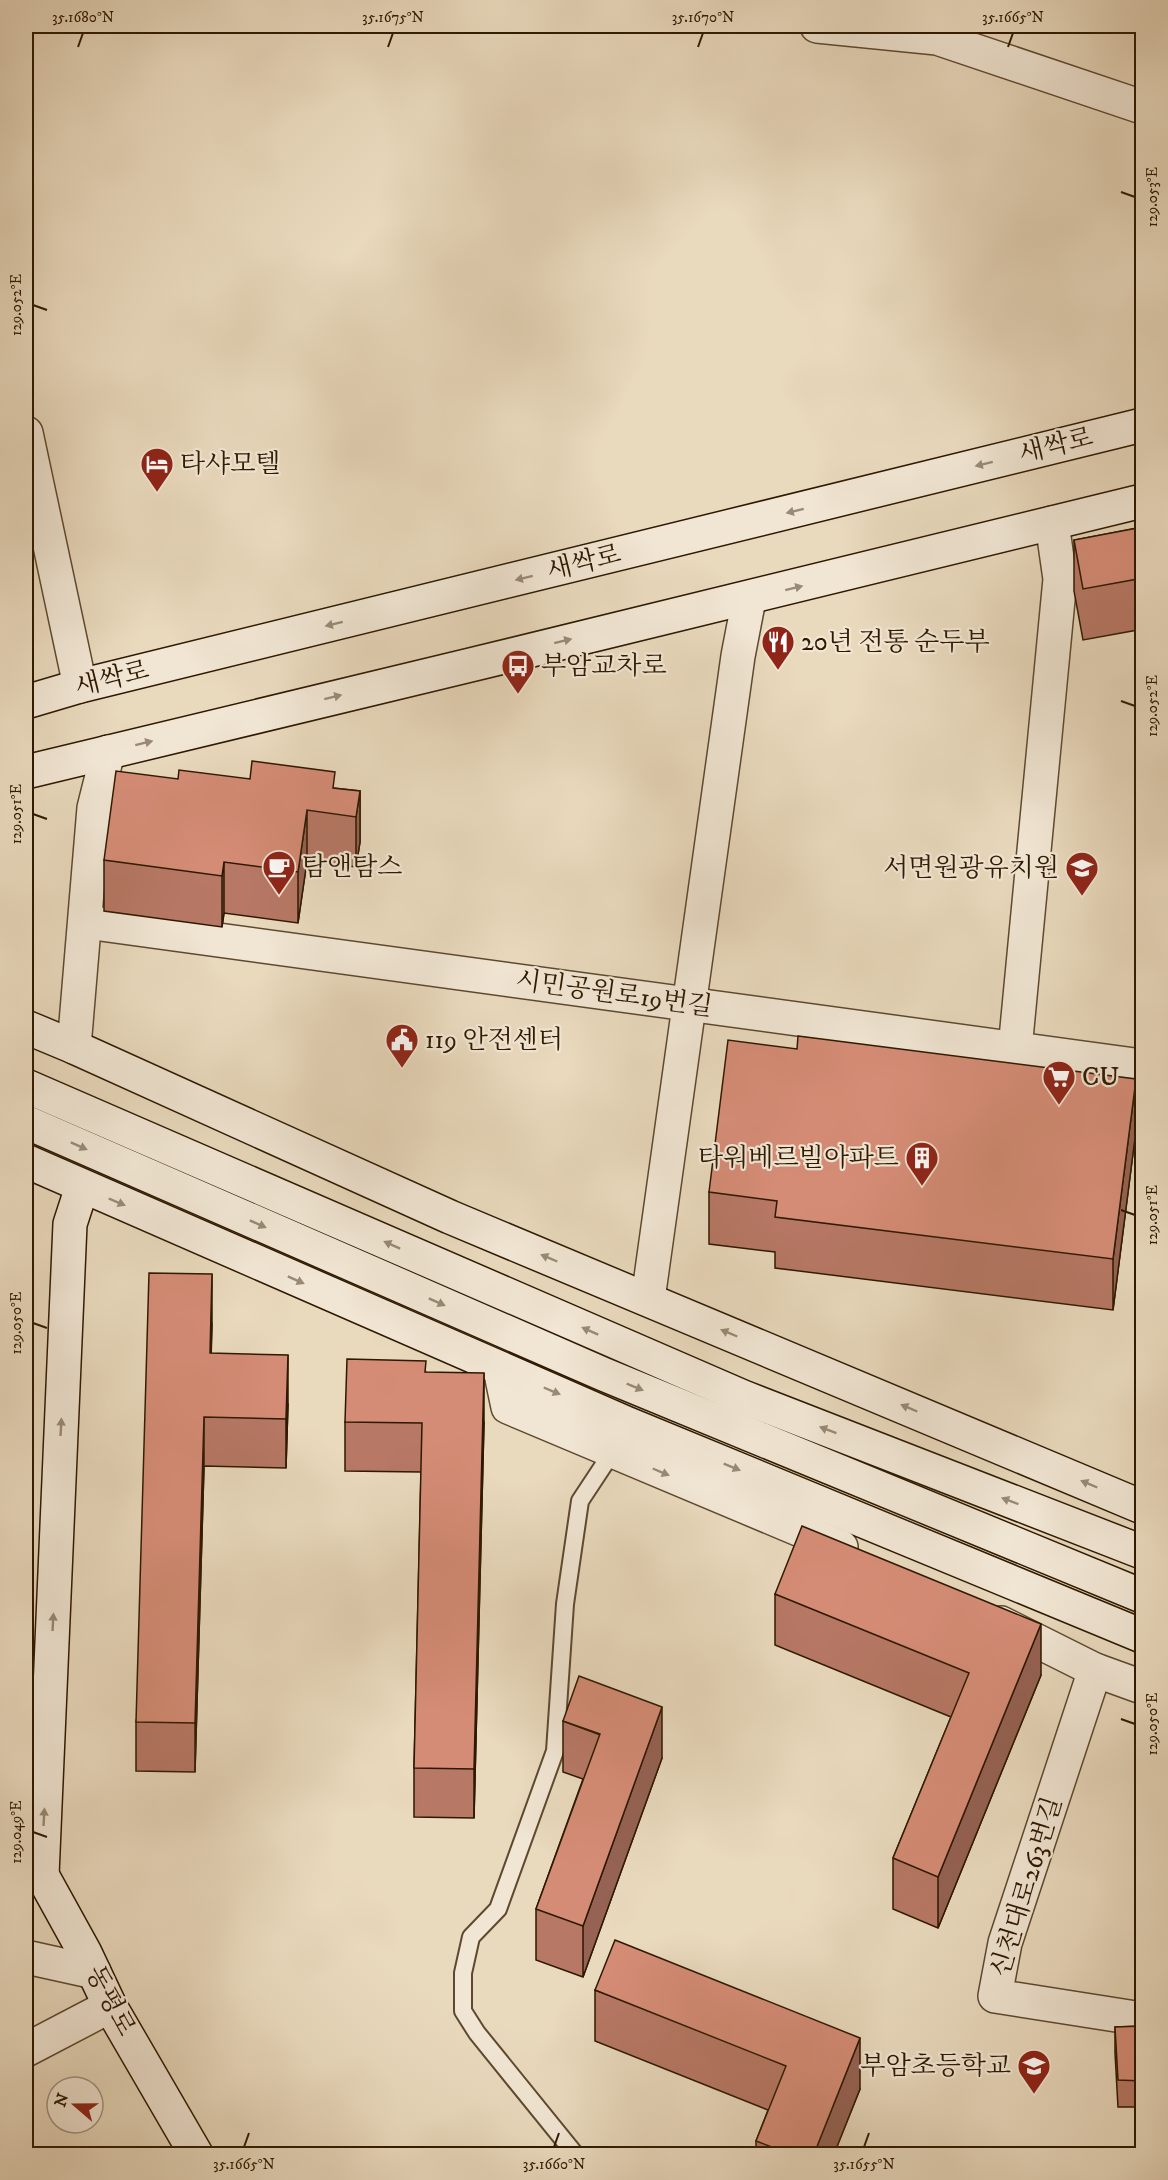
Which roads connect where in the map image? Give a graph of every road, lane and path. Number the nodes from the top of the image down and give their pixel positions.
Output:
1 (818, 26) edge
2 (1143, 106) edge
3 (1143, 425) edge
4 (26, 433) edge
5 (1143, 501) edge
6 (1052, 523) junction
7 (749, 599) junction
8 (80, 686) junction
9 (26, 702) edge
10 (108, 752) junction
11 (26, 772) edge
12 (86, 922) junction
13 (689, 1004) junction
14 (26, 1027) edge
15 (74, 1047) junction
16 (1015, 1049) junction
17 (1143, 1066) edge
18 (26, 1086) edge
19 (26, 1122) edge
20 (26, 1161) edge
21 (82, 1187) junction
22 (648, 1299) junction
23 (500, 1369) junction
24 (613, 1452) junction
25 (1142, 1501) edge
26 (1143, 1552) edge
27 (866, 1558) edge
28 (1143, 1596) edge
29 (971, 1608) edge
30 (1143, 1636) edge
31 (1095, 1670) junction
32 (1143, 1687) edge
33 (26, 1846) edge
34 (42, 1875) junction
35 (26, 1957) edge
36 (94, 1972) junction
37 (110, 2006) junction
38 (1143, 2019) edge
39 (26, 2050) edge
40 (196, 2154) edge
41 (574, 2154) edge

1 - 2 main road
3 -> 8 main road, 새싹로
4 - 8 main road
5 - 6 main road
7 -> 6 main road
6 - 16 main road
10 -> 7 main road
7 - 13 main road
8 - 9 main road, 새싹로
10 - 11 main road
10 - 12 main road
12 - 13 main road, 시민공원로19번길
12 - 15 main road
13 - 16 main road, 시민공원로19번길
13 - 22 main road
14 - 15 main road
22 -> 15 main road
16 - 17 main road, 시민공원로19번길
26 -> 18 main road
19 -> 28 main road
20 - 21 main road
21 -> 23 main road
34 -> 21 main road
25 -> 22 main road
23 - 24 main road
23 -> 30 main road
24 -> 27 main road
24 - 41 lane
29 - 31 main road
31 - 32 main road
31 - 38 main road, 신천대로263번길
33 - 34 main road, 동평로
34 - 36 main road, 동평로
35 - 36 main road
36 - 37 main road, 동평로
37 - 39 main road
37 - 40 main road, 동평로

